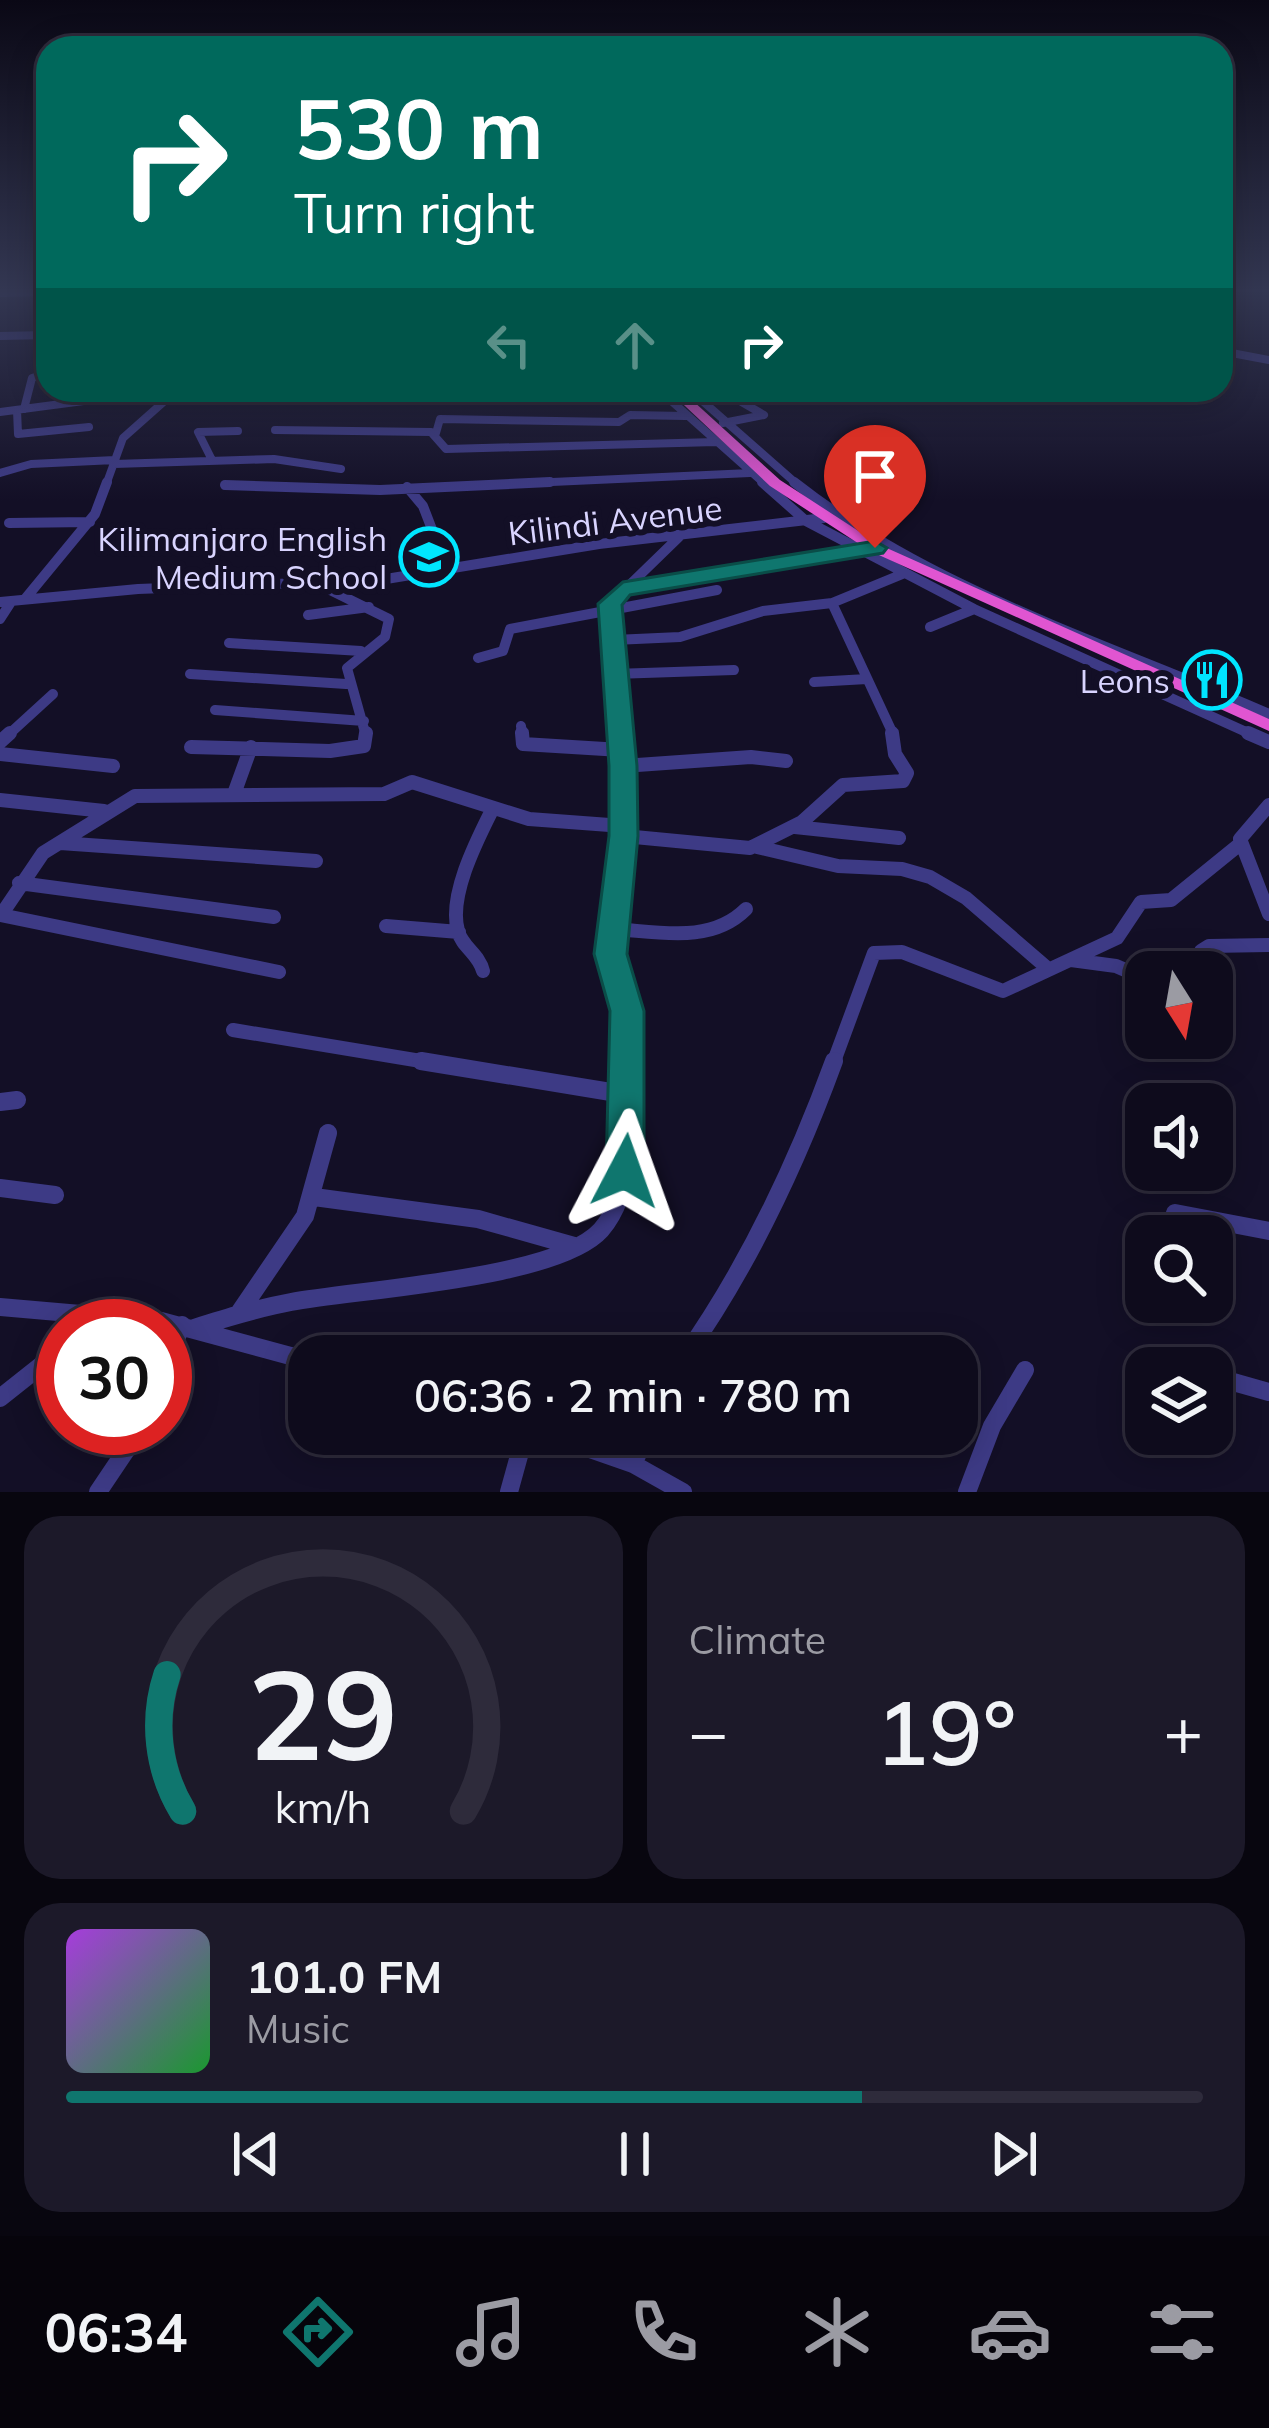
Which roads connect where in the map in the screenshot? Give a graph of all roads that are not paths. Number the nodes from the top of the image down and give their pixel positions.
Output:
1 (36, 377) edge
2 (75, 402) edge
3 (163, 402) edge
4 (676, 402) edge
5 (686, 402) edge
6 (697, 402) edge
7 (742, 402) edge
8 (21, 409) junction
9 (0, 412) edge
10 (88, 427) dead end
11 (711, 427) junction
12 (275, 430) dead end
13 (238, 431) dead end
14 (436, 433) junction
15 (212, 460) junction
16 (115, 462) junction
17 (341, 469) dead end
18 (0, 473) edge
19 (754, 473) junction
20 (225, 485) dead end
21 (407, 487) junction
22 (824, 518) junction
23 (806, 521) junction
24 (90, 522) junction
25 (9, 523) dead end
26 (594, 526) dead end
27 (680, 536) junction
28 (587, 546) junction
29 (867, 550) junction
30 (448, 571) junction
31 (909, 572) junction
32 (319, 584) junction
33 (623, 589) junction
34 (717, 590) dead end
35 (25, 600) junction
36 (5, 602) edge
37 (832, 603) junction
38 (370, 607) junction
39 (974, 609) junction
40 (611, 612) junction
41 (308, 615) dead end
42 (0, 619) edge
43 (930, 628) dead end
44 (614, 640) junction
45 (229, 644) dead end
46 (362, 651) junction
47 (478, 658) dead end
48 (734, 670) dead end
49 (190, 674) dead end
50 (614, 674) junction
51 (867, 679) junction
52 (814, 682) dead end
53 (346, 684) junction
54 (53, 694) dead end
55 (215, 710) dead end
56 (1269, 714) edge
57 (364, 721) junction
58 (1269, 725) edge
59 (521, 727) dead end
60 (0, 742) edge
61 (1269, 742) edge
62 (191, 747) dead end
63 (251, 747) junction
64 (0, 754) edge
65 (622, 758) junction
66 (786, 761) dead end
67 (113, 766) dead end
68 (234, 794) junction
69 (0, 800) edge
70 (1269, 805) edge
71 (492, 810) junction
72 (105, 811) junction
73 (794, 827) junction
74 (623, 831) junction
75 (899, 838) dead end
76 (58, 842) junction
77 (1240, 844) junction
78 (750, 848) junction
79 (316, 861) dead end
80 (11, 888) edge
81 (746, 909) dead end
82 (1269, 914) edge
83 (274, 917) dead end
84 (386, 926) dead end
85 (615, 929) junction
86 (459, 932) junction
87 (1269, 945) edge
88 (1201, 951) edge
89 (1070, 960) junction
90 (1046, 968) junction
91 (1125, 970) edge
92 (483, 971) dead end
93 (278, 972) dead end
94 (233, 1030) dead end
95 (629, 1096) junction
96 (328, 1133) dead end
97 (0, 1188) edge
98 (56, 1195) dead end
99 (314, 1197) junction
100 (1175, 1213) dead end
101 (1269, 1231) edge
102 (574, 1246) junction
103 (0, 1307) edge
104 (36, 1310) edge
105 (239, 1313) junction
106 (192, 1325) edge
107 (192, 1327) edge
108 (700, 1335) edge
109 (288, 1355) edge
110 (36, 1369) edge
111 (1025, 1370) dead end
112 (1233, 1382) edge
113 (1269, 1392) edge
114 (0, 1398) edge
115 (127, 1455) edge
116 (519, 1455) edge
117 (607, 1455) edge
118 (637, 1455) edge
119 (633, 1464) junction
120 (98, 1492) edge
121 (509, 1492) edge
122 (682, 1492) edge
123 (967, 1492) edge

1 - 8 street
2 - 8 street
3 - 16 street
4 - 11 street
5 - 11 highway
6 - 11 street
7 - 11 street
8 - 9 street
8 - 10 street
11 - 14 street
11 - 14 street
11 - 19 highway
11 - 56 street
12 - 14 street
13 - 15 street
15 - 16 street
15 - 17 street
16 - 18 street
16 - 24 street
19 - 21 street
19 - 22 highway
19 - 23 street
20 - 21 street
21 - 30 street
22 - 23 street, Kilindi Avenue
22 - 29 highway
23 - 27 street, Kilindi Avenue
23 - 29 street
24 - 25 street
24 - 35 street
26 - 28 street
27 - 28 street, Kilindi Avenue
27 - 33 street
28 - 30 street, Kilindi Avenue
29 - 31 highway
29 - 33 street
30 - 32 street, Kilindi Avenue
31 - 37 street
31 - 39 street
31 - 58 highway
32 - 35 street, Kilindi Avenue
32 - 38 street
33 - 40 street
34 - 40 street
35 - 36 street, Kilindi Avenue
36 - 42 street
37 - 44 street
37 - 51 street
38 - 41 street
38 - 46 street
39 - 43 street
39 - 61 street
40 - 44 street
40 - 47 street
44 - 50 street
45 - 46 street
46 - 53 street
48 - 50 street
49 - 53 street
50 - 65 street
51 - 52 street
51 - 73 street
53 - 57 street
54 - 60 street
55 - 57 street
57 - 63 street
59 - 65 street
62 - 63 street
63 - 68 street
64 - 67 street
65 - 66 street
65 - 74 street
68 - 71 street
68 - 72 street
69 - 72 street
70 - 77 street
71 - 74 street
71 - 86 street
72 - 76 street
73 - 75 street
73 - 78 street
74 - 78 street
74 - 85 street
76 - 79 street
76 - 80 street
77 - 82 street
77 - 89 street
78 - 90 street
80 - 83 street
80 - 93 street
81 - 85 street
84 - 86 street
85 - 95 street
86 - 92 street
87 - 88 street
89 - 90 street
89 - 91 street
90 - 108 street
94 - 95 street
95 - 102 street
96 - 99 street
97 - 98 street
99 - 102 street
99 - 105 street
100 - 101 street
102 - 105 street
103 - 104 street
105 - 106 street
107 - 109 street
110 - 114 street
111 - 123 street
112 - 113 street
115 - 120 street
116 - 121 street
117 - 119 street
118 - 119 street
119 - 122 street

